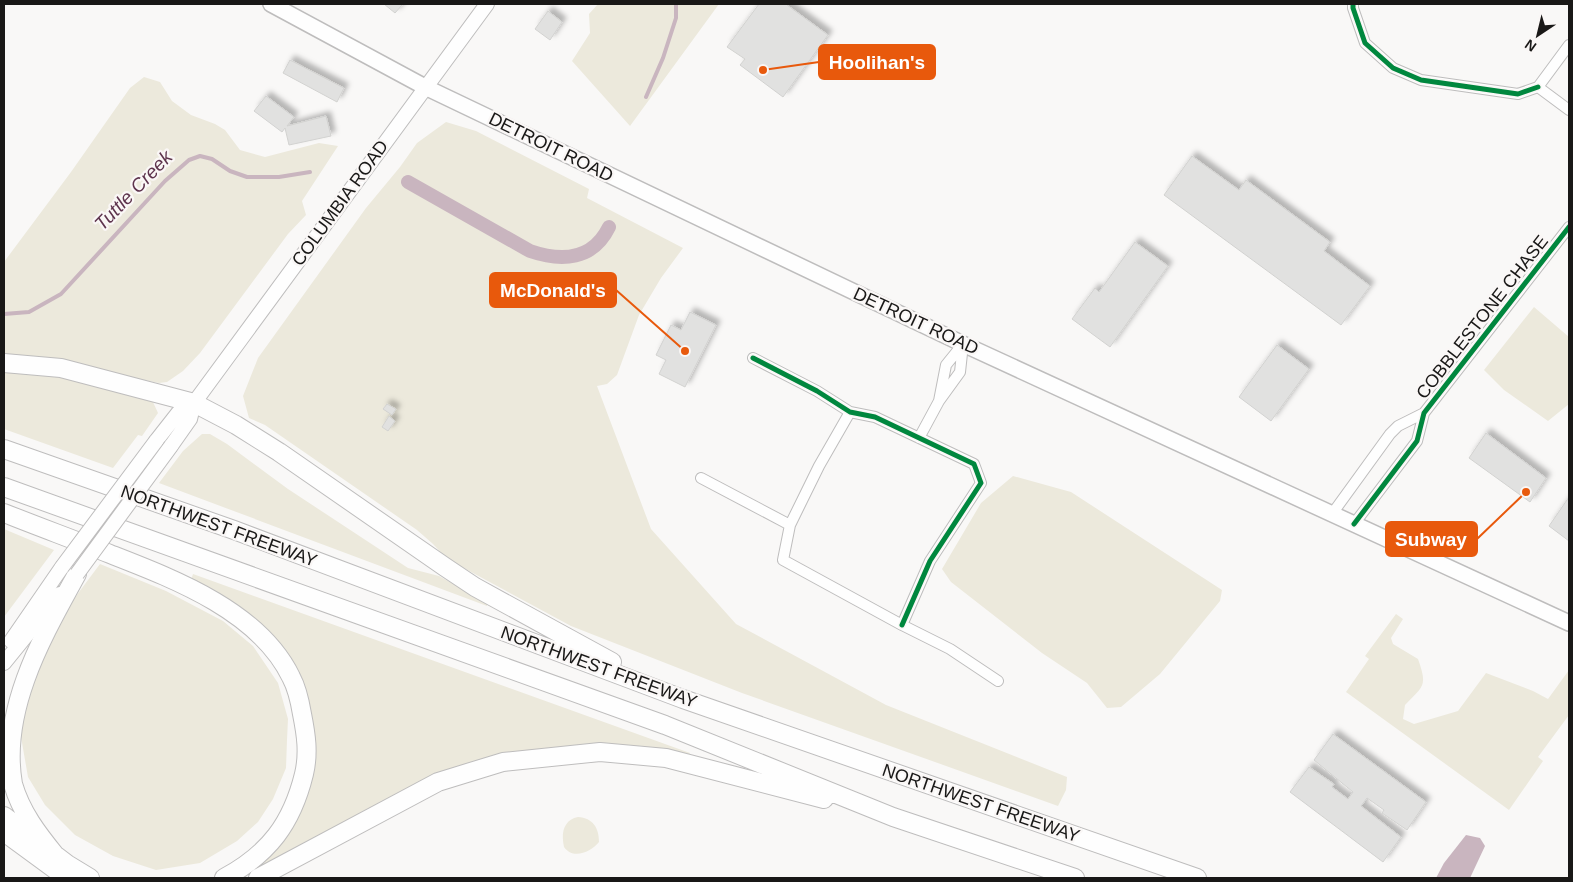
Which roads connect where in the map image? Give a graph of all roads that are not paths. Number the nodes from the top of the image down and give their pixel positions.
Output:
1 (272, 4) edge
2 (487, 4) edge
3 (1353, 4) edge
4 (1569, 45) edge
5 (425, 87) junction
6 (1538, 87) junction
7 (1569, 110) edge
8 (1569, 227) edge
9 (963, 344) junction
10 (753, 358) dead end
11 (4, 363) edge
12 (939, 401) junction
13 (194, 403) junction
14 (850, 412) junction
15 (1424, 413) junction
16 (919, 438) junction
17 (4, 449) edge
18 (701, 478) dead end
19 (4, 487) edge
20 (4, 513) edge
21 (1332, 514) junction
22 (1354, 524) junction
23 (790, 525) junction
24 (70, 570) junction
25 (1569, 623) edge
26 (902, 625) junction
27 (4, 652) edge
28 (4, 663) edge
29 (998, 681) dead end
30 (683, 698) junction
31 (4, 816) edge
32 (893, 817) junction
33 (4, 832) edge
34 (56, 856) junction
35 (68, 878) edge
36 (90, 878) edge
37 (224, 878) edge
38 (258, 878) edge
39 (1075, 878) edge
40 (1197, 878) edge

1 - 5 main road, DETROIT ROAD
2 - 5 main road, COLUMBIA ROAD
3 - 6 street
4 - 6 street
5 - 9 main road, DETROIT ROAD
5 - 13 main road, COLUMBIA ROAD
6 - 7 street
8 - 15 street, COBBLESTONE CHASE
9 - 12 street
9 - 12 street
9 - 21 main road, DETROIT ROAD
10 - 14 street
11 - 13 highway
12 - 16 street
13 - 24 main road, COLUMBIA ROAD, bridge
13 - 24 main road, COLUMBIA ROAD, bridge
13 - 30 highway
14 - 16 street
14 - 23 street
15 - 21 street, COBBLESTONE CHASE
15 - 22 street, COBBLESTONE CHASE
16 - 26 street
17 - 30 highway, NORTHWEST FREEWAY
18 - 23 street
19 - 32 highway, NORTHWEST FREEWAY
20 - 37 highway
21 - 22 main road, DETROIT ROAD
22 - 25 main road, DETROIT ROAD
23 - 26 street
24 - 27 main road, COLUMBIA ROAD
24 - 28 main road, COLUMBIA ROAD
24 - 34 highway
26 - 29 street
30 - 40 highway, NORTHWEST FREEWAY
31 - 34 highway
32 - 38 highway
32 - 39 highway, NORTHWEST FREEWAY
33 - 35 highway
34 - 36 highway

